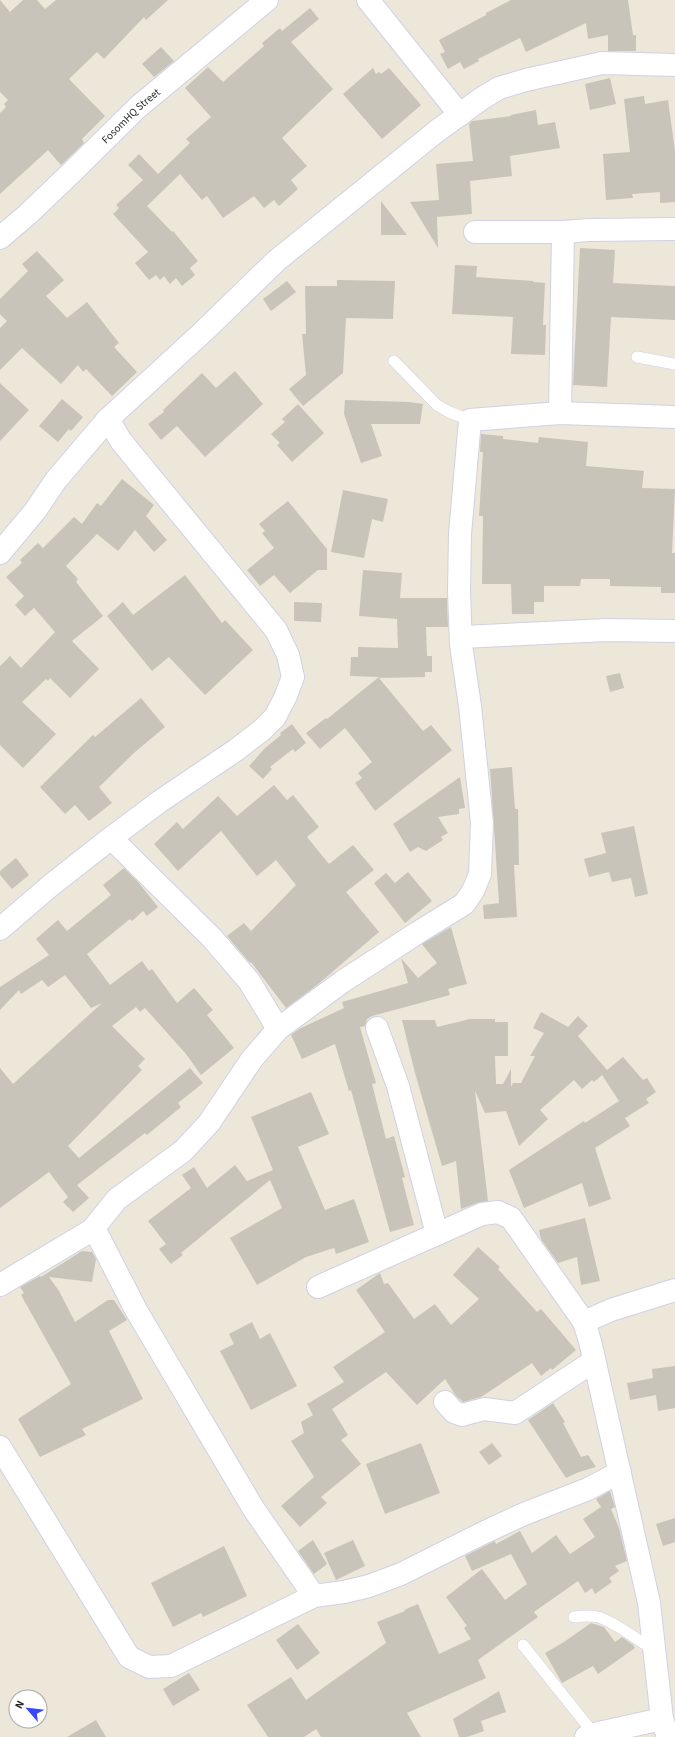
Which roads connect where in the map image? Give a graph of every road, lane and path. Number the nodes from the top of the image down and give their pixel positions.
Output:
1 (267, 0) edge
2 (368, 0) edge
3 (675, 65) edge
4 (460, 114) junction
5 (675, 230) edge
6 (475, 232) dead end
7 (563, 232) junction
8 (0, 238) edge
9 (637, 357) dead end
10 (394, 361) dead end
11 (675, 364) edge
12 (560, 413) junction
13 (675, 416) edge
14 (108, 419) junction
15 (470, 420) junction
16 (0, 553) edge
17 (675, 631) edge
18 (461, 637) junction
19 (111, 838) junction
20 (0, 929) edge
21 (377, 1028) dead end
22 (278, 1029) junction
23 (94, 1228) junction
24 (437, 1234) junction
25 (0, 1286) edge
26 (318, 1287) dead end
27 (675, 1290) edge
28 (584, 1322) junction
29 (594, 1361) junction
30 (445, 1402) dead end
31 (0, 1447) edge
32 (620, 1472) junction
33 (314, 1596) junction
34 (574, 1617) dead end
35 (523, 1645) dead end
36 (654, 1650) junction
37 (665, 1728) edge
38 (590, 1735) edge

1 - 8 street, FosomHQ Street
2 - 4 street
3 - 4 street
4 - 14 street
5 - 7 street
6 - 7 street
7 - 12 street
9 - 11 lane
10 - 15 lane
12 - 13 street
12 - 15 street
14 - 16 street
14 - 19 street
15 - 18 street
17 - 18 street
18 - 22 street
19 - 20 street
19 - 22 street
21 - 24 street
22 - 23 street
23 - 25 street
23 - 33 street
24 - 26 street
24 - 28 street
27 - 28 street
28 - 29 street
29 - 30 street
29 - 32 street
31 - 33 street
32 - 33 street
32 - 36 street
34 - 36 lane
35 - 38 lane
36 - 37 street
37 - 38 street

